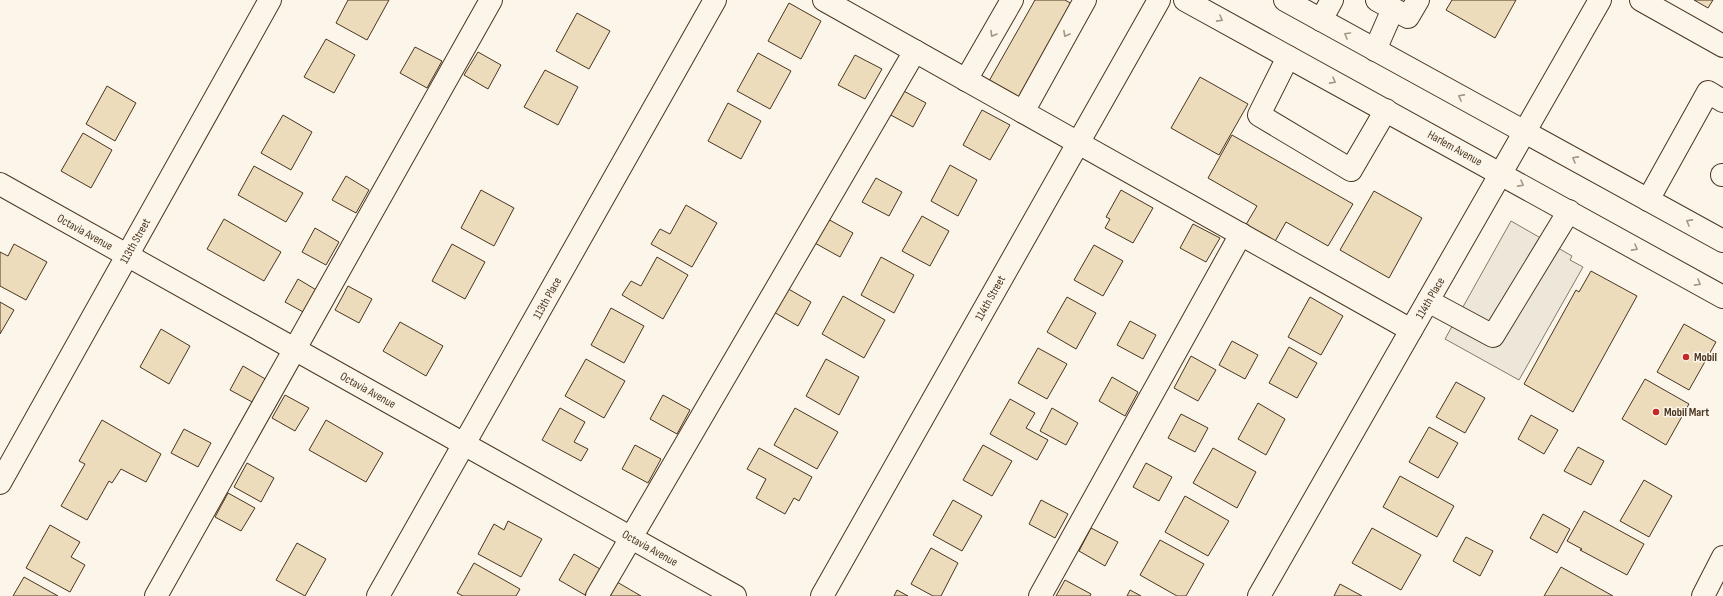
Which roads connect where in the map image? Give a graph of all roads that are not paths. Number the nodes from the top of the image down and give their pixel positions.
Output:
1 (270, 0) edge
2 (491, 0) edge
3 (715, 0) edge
4 (824, 0) edge
5 (1012, 0) edge
6 (1084, 0) edge
7 (1159, 0) edge
8 (1185, 0) edge
9 (1286, 0) edge
10 (1332, 0) edge
11 (1418, 0) edge
12 (1600, 0) edge
13 (1641, 0) edge
14 (1385, 4) edge
15 (1321, 20) junction
16 (1723, 46) edge
17 (1375, 50) junction
18 (915, 51) junction
19 (1288, 57) junction
20 (966, 80) junction
21 (1723, 101) edge
22 (1386, 110) junction
23 (1023, 112) junction
24 (1524, 131) junction
25 (1078, 143) junction
26 (1501, 173) junction
27 (0, 184) edge
28 (1648, 200) junction
29 (1569, 211) junction
30 (1241, 234) junction
31 (1723, 241) edge
32 (127, 255) junction
33 (1723, 297) edge
34 (1428, 301) junction
35 (1412, 330) junction
36 (295, 349) junction
37 (464, 444) junction
38 (0, 483) edge
39 (631, 537) junction
40 (1723, 557) edge
41 (156, 596) edge
42 (378, 596) edge
43 (597, 596) edge
44 (735, 596) edge
45 (822, 596) edge
46 (1040, 596) edge
47 (1259, 596) edge
48 (1703, 596) edge

1 - 32 street, 113th Street
2 - 36 street
3 - 37 street, 113th Place
4 - 18 street
5 -> 20 street
6 -> 23 street
7 - 25 street, 114th Street
8 -> 19 street, Harlem Avenue
9 - 15 street
10 - 15 street
11 - 14 street
12 - 24 street, 114th Place
13 - 16 street
14 - 17 street
17 -> 15 street
24 -> 17 street
18 - 20 street
18 - 39 street
19 -> 22 street, Harlem Avenue
19 - 22 street
20 - 23 street
21 - 28 street
22 - 26 street, Harlem Avenue
23 - 25 street
24 - 26 street, 114th Place
28 -> 24 street
25 - 30 street
25 - 45 street, 114th Street
26 -> 29 street, Harlem Avenue
26 - 34 street, 114th Place
27 - 32 street, Octavia Avenue
31 -> 28 street
29 -> 33 street, Harlem Avenue
29 - 34 street
30 - 35 street
30 - 46 street
32 - 36 street, Octavia Avenue
32 - 38 street, 113th Street
34 - 35 street, 114th Place
35 - 47 street, 114th Place
36 - 37 street, Octavia Avenue
36 - 41 street
37 - 39 street, Octavia Avenue
37 - 42 street, 113th Place
39 - 43 street
39 - 44 street, Octavia Avenue
40 - 48 street

